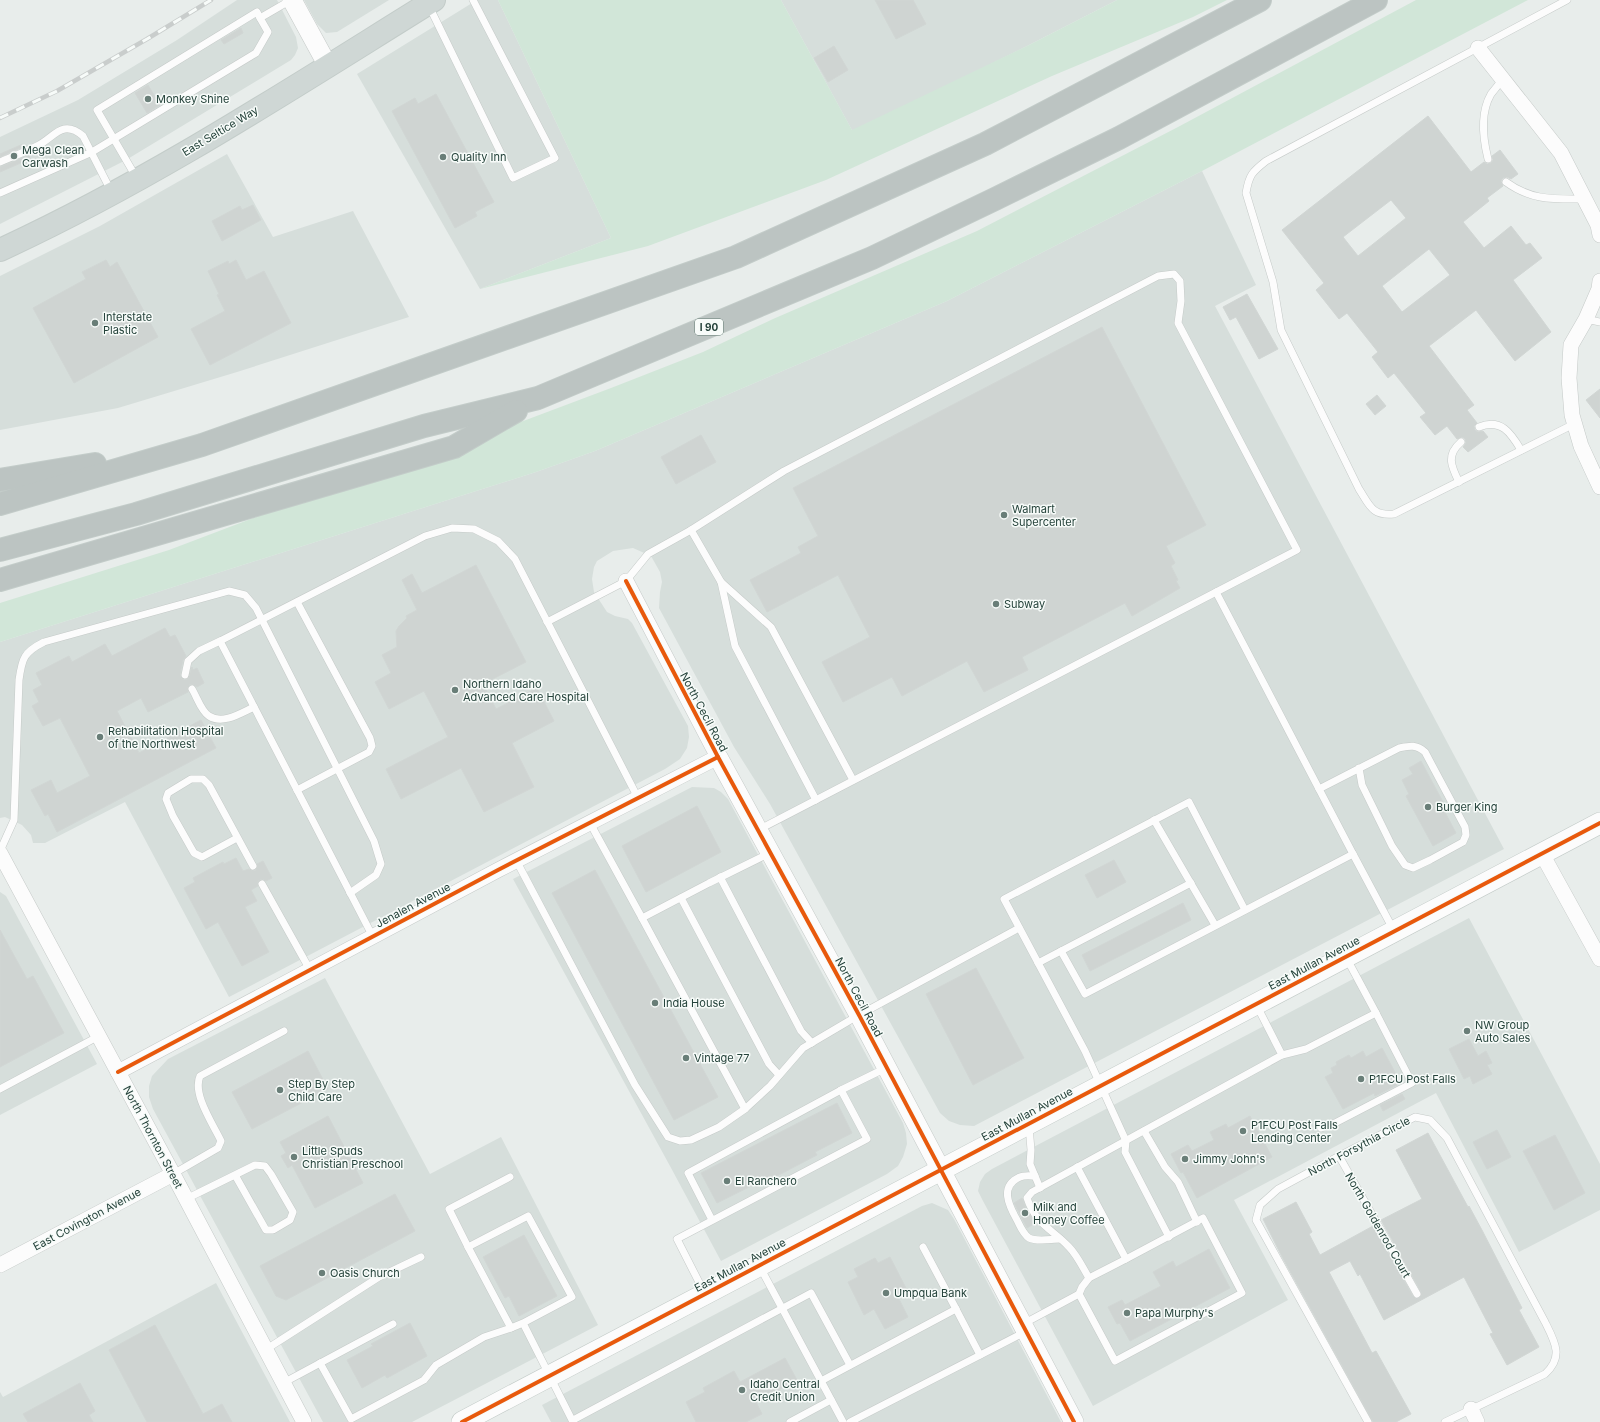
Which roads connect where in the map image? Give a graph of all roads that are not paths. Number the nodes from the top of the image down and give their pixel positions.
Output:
1 (291, 0) edge
2 (473, 0) edge
3 (1260, 0) edge
4 (1376, 0) edge
5 (1567, 0) edge
6 (431, 2) edge
7 (260, 18) junction
8 (1478, 48) junction
9 (328, 66) junction
10 (1503, 79) junction
11 (114, 140) junction
12 (92, 152) junction
13 (1488, 159) dead end
14 (0, 162) edge
15 (138, 180) junction
16 (1506, 182) dead end
17 (0, 193) edge
18 (113, 194) junction
19 (1585, 199) junction
20 (1599, 226) edge
21 (0, 250) edge
22 (1600, 280) edge
23 (1593, 321) edge
24 (538, 398) junction
25 (1574, 424) junction
26 (1480, 427) dead end
27 (1461, 442) dead end
28 (202, 445) junction
29 (1521, 450) junction
30 (0, 480) edge
31 (1459, 482) junction
32 (1600, 487) edge
33 (0, 504) edge
34 (691, 530) junction
35 (0, 550) edge
36 (0, 580) edge
37 (626, 581) junction
38 (721, 582) junction
39 (1216, 592) junction
40 (297, 602) junction
41 (263, 620) junction
42 (547, 622) junction
43 (220, 642) junction
44 (185, 675) dead end
45 (192, 689) dead end
46 (254, 707) junction
47 (718, 757) junction
48 (337, 768) junction
49 (1359, 768) junction
50 (853, 780) junction
51 (1319, 789) junction
52 (297, 790) junction
53 (638, 798) junction
54 (816, 800) junction
55 (1154, 820) junction
56 (590, 823) junction
57 (1600, 823) edge
58 (758, 830) junction
59 (237, 838) junction
60 (0, 852) edge
61 (771, 853) junction
62 (1353, 854) junction
63 (1542, 854) junction
64 (516, 860) junction
65 (253, 866) dead end
66 (720, 877) junction
67 (1191, 883) junction
68 (262, 884) dead end
69 (350, 893) junction
70 (680, 898) junction
71 (1245, 910) junction
72 (642, 918) junction
73 (1215, 925) junction
74 (1019, 928) junction
75 (1394, 931) junction
76 (373, 936) junction
77 (1061, 951) junction
78 (1346, 957) junction
79 (1600, 959) edge
80 (1038, 963) junction
81 (310, 970) junction
82 (1256, 1004) junction
83 (1376, 1013) junction
84 (859, 1015) junction
85 (284, 1031) dead end
86 (99, 1036) junction
87 (812, 1043) junction
88 (1282, 1055) junction
89 (886, 1068) junction
90 (118, 1072) junction
91 (779, 1075) junction
92 (1101, 1086) junction
93 (0, 1088) edge
94 (841, 1090) junction
95 (746, 1109) junction
96 (1029, 1123) junction
97 (1321, 1128) dead end
98 (1144, 1130) junction
99 (1126, 1141) junction
100 (1339, 1156) junction
101 (1077, 1167) junction
102 (940, 1170) junction
103 (173, 1174) junction
104 (235, 1175) junction
105 (1035, 1176) junction
106 (510, 1177) dead end
107 (1040, 1188) junction
108 (186, 1199) junction
109 (712, 1220) junction
110 (1197, 1222) junction
111 (1169, 1237) junction
112 (1060, 1239) junction
113 (923, 1246) dead end
114 (468, 1247) junction
115 (421, 1256) dead end
116 (1126, 1259) junction
117 (0, 1265) edge
118 (759, 1265) junction
119 (1089, 1278) junction
120 (705, 1294) junction
121 (1079, 1294) junction
122 (1417, 1294) dead end
123 (782, 1308) junction
124 (956, 1309) junction
125 (523, 1323) junction
126 (393, 1324) dead end
127 (511, 1328) junction
128 (1023, 1328) junction
129 (265, 1350) junction
130 (980, 1355) junction
131 (320, 1363) junction
132 (850, 1365) junction
133 (550, 1376) junction
134 (821, 1381) junction
135 (283, 1383) junction
136 (831, 1400) junction
137 (1474, 1415) edge
138 (573, 1421) edge
139 (304, 1422) edge
140 (462, 1422) edge
141 (790, 1422) edge
142 (843, 1422) edge
143 (850, 1422) edge
144 (1074, 1422) edge
145 (1368, 1422) edge
146 (1445, 1422) edge

1 - 7 lane
1 - 9 street
2 - 6 lane
3 - 28 highway
4 - 24 highway, I 90
5 - 8 lane
6 - 9 main road, East Seltice Way
7 - 11 lane
7 - 11 lane
8 - 10 street
8 - 31 lane
9 - 15 main road, East Seltice Way
10 - 13 lane
10 - 19 street
11 - 12 lane
11 - 15 lane
12 - 14 lane
12 - 17 lane
12 - 18 lane
15 - 18 main road, East Seltice Way
16 - 19 lane
18 - 21 main road, East Seltice Way
19 - 20 street
22 - 23 street
23 - 25 street
24 - 35 highway, I 90
24 - 36 highway
25 - 29 lane
25 - 32 street
26 - 29 lane
27 - 31 lane
28 - 30 highway
28 - 33 highway
29 - 31 lane
34 - 37 lane
34 - 38 lane
34 - 39 lane
37 - 42 lane
37 - 47 street, North Cecil Road
38 - 50 lane
38 - 54 lane
39 - 50 lane
39 - 51 lane
40 - 41 lane
40 - 42 lane
40 - 48 lane
41 - 43 lane
41 - 48 lane
41 - 60 lane
42 - 53 lane
43 - 44 lane
43 - 46 lane
45 - 46 lane
46 - 52 lane
47 - 53 street, Jenalen Avenue
47 - 58 street, North Cecil Road
48 - 52 lane
48 - 69 lane
49 - 49 lane
49 - 51 lane
50 - 54 lane
51 - 62 lane
52 - 69 lane
53 - 56 street, Jenalen Avenue
54 - 58 lane
55 - 67 lane
55 - 71 lane
55 - 74 lane
56 - 64 street, Jenalen Avenue
56 - 72 lane
57 - 63 main road, East Mullan Avenue
58 - 61 street, North Cecil Road
59 - 59 lane
59 - 65 lane
60 - 86 street, North Thornton Street
61 - 66 lane
61 - 84 street, North Cecil Road
62 - 71 lane
62 - 75 lane
63 - 75 main road, East Mullan Avenue
63 - 79 street
64 - 76 street, Jenalen Avenue
64 - 95 lane
66 - 70 lane
66 - 87 lane
67 - 73 lane
67 - 77 lane
68 - 81 lane
69 - 76 lane
70 - 72 lane
70 - 91 lane
71 - 73 lane
72 - 95 lane
73 - 77 lane
74 - 80 lane
74 - 84 lane
75 - 78 main road, East Mullan Avenue
76 - 81 street, Jenalen Avenue
77 - 80 lane
78 - 82 main road, East Mullan Avenue
78 - 83 lane
80 - 92 lane
81 - 90 street, Jenalen Avenue
82 - 88 lane
82 - 92 main road, East Mullan Avenue
83 - 88 lane
83 - 97 lane
84 - 87 lane
84 - 89 street, North Cecil Road
85 - 103 lane
86 - 90 street, North Thornton Street
86 - 93 lane
87 - 91 lane
88 - 98 lane
89 - 94 lane
89 - 102 street, North Cecil Road
90 - 103 street, North Thornton Street
91 - 95 lane
92 - 96 main road, East Mullan Avenue
92 - 99 lane
94 - 109 lane
94 - 109 lane
96 - 102 main road, East Mullan Avenue
96 - 105 lane
98 - 99 lane
98 - 110 lane
99 - 101 lane
99 - 111 lane
100 - 122 lane, North Goldenrod Court
100 - 137 lane, North Forsythia Circle
100 - 145 lane, North Forsythia Circle
101 - 107 lane
101 - 116 lane
102 - 118 main road, East Mullan Avenue
102 - 128 street, North Cecil Road
103 - 108 street, North Thornton Street
103 - 117 street, East Covington Avenue
104 - 104 lane
104 - 108 lane
105 - 107 lane
105 - 112 lane
106 - 114 lane
107 - 112 lane
108 - 129 street, North Thornton Street
109 - 120 lane
110 - 111 lane
110 - 121 lane
111 - 116 lane
112 - 119 lane
113 - 124 lane
114 - 125 lane
114 - 127 lane
115 - 129 lane
116 - 119 lane
118 - 120 main road, East Mullan Avenue
118 - 123 lane
119 - 121 lane
120 - 133 main road, East Mullan Avenue
121 - 128 lane
123 - 132 lane
123 - 134 lane
123 - 138 lane
124 - 130 lane
124 - 132 lane
125 - 127 lane
125 - 133 lane
126 - 131 lane
127 - 131 lane
128 - 130 lane
128 - 144 street, North Cecil Road
129 - 135 street, North Thornton Street
130 - 143 lane
131 - 135 lane
132 - 134 lane
133 - 138 lane
133 - 140 main road, East Mullan Avenue
134 - 136 lane
135 - 139 street, North Thornton Street
136 - 141 lane
136 - 142 lane
137 - 146 lane, North Forsythia Circle

